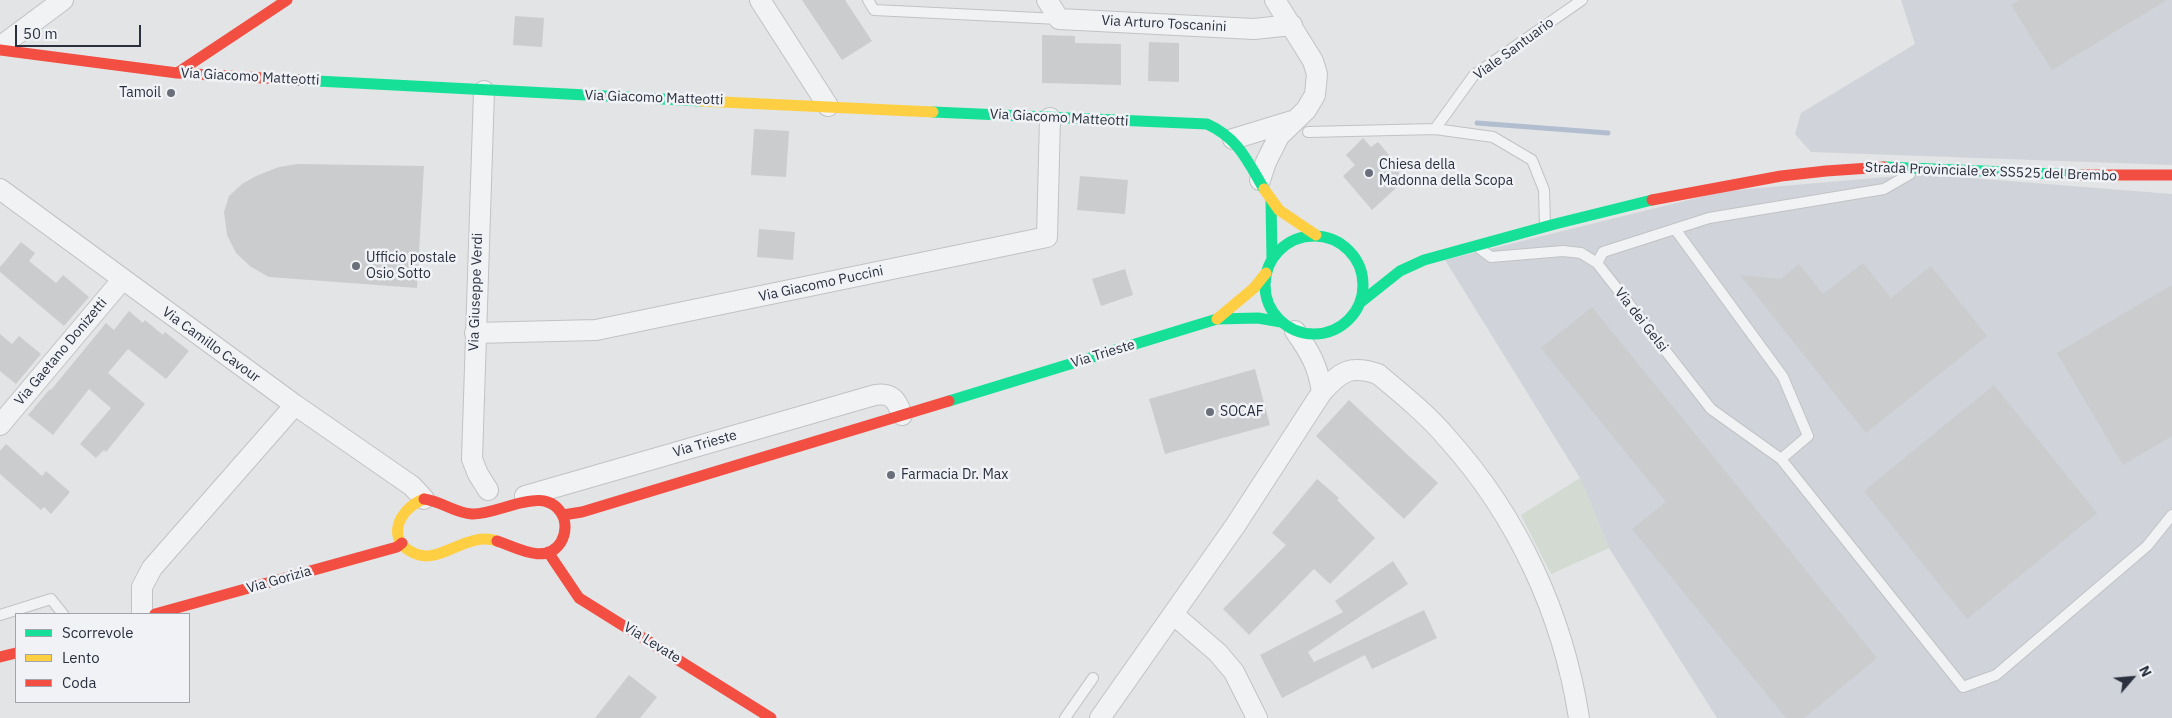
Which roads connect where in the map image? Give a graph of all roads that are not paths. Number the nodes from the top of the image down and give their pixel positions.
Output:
1 (63, 0) edge
2 (287, 0) edge
3 (760, 0) edge
4 (868, 0) edge
5 (1047, 0) edge
6 (1275, 0) edge
7 (1582, 0) edge
8 (1059, 19) junction
9 (1292, 25) junction
10 (1, 46) edge
11 (177, 73) junction
12 (484, 91) junction
13 (828, 106) junction
14 (1050, 118) junction
15 (1300, 127) junction
16 (1435, 129) junction
17 (1233, 138) junction
18 (1917, 167) junction
19 (2172, 175) edge
20 (1260, 180) junction
21 (0, 188) edge
22 (1271, 201) junction
23 (1545, 226) junction
24 (1675, 229) junction
25 (1316, 235) junction
26 (1476, 246) junction
27 (1352, 254) junction
28 (1367, 258) dead end
29 (1272, 259) junction
30 (1390, 263) dead end
31 (1597, 263) junction
32 (1412, 265) junction
33 (1266, 273) junction
34 (122, 280) junction
35 (1360, 302) junction
36 (1217, 319) junction
37 (1288, 327) junction
38 (475, 333) junction
39 (1322, 392) junction
40 (295, 405) junction
41 (902, 415) junction
42 (0, 425) edge
43 (1781, 459) junction
44 (493, 493) joint
45 (424, 499) junction
46 (563, 515) junction
47 (2172, 515) edge
48 (402, 543) junction
49 (548, 552) junction
50 (62, 613) edge
51 (142, 613) edge
52 (159, 613) edge
53 (1174, 614) junction
54 (0, 615) edge
55 (15, 653) edge
56 (0, 657) edge
57 (1093, 678) dead end
58 (770, 718) edge
59 (1065, 718) edge
60 (1100, 718) edge
61 (1257, 718) edge
62 (1579, 718) edge

1 - 10 street
2 - 11 main road
3 - 13 street
4 - 8 lane
5 - 8 street
6 - 9 street
7 - 16 lane, Viale Santuario
8 - 9 street, Via Arturo Toscanini
9 - 15 street
10 - 11 main road, Via Giacomo Matteotti
11 - 12 main road, Via Giacomo Matteotti
12 - 13 main road, Via Giacomo Matteotti
12 - 38 street, Via Giuseppe Verdi
13 - 14 main road, Via Giacomo Matteotti
14 - 17 main road, Via Giacomo Matteotti
14 - 38 street, Via Giacomo Puccini
15 - 16 lane
15 - 17 street
15 - 20 street
16 - 23 lane
17 - 20 main road, Via Giacomo Matteotti
18 - 19 main road, Strada Provinciale ex SS525 del Brembo
18 - 23 main road, Strada Provinciale ex SS525 del Brembo
18 - 24 lane
20 - 22 main road, Via Giacomo Matteotti
21 - 34 street, Via Camillo Cavour
22 - 25 main road
22 - 29 main road
23 - 26 main road, Strada Provinciale ex SS525 del Brembo
24 - 31 lane
24 - 43 lane
25 - 27 main road
25 - 29 main road
26 - 31 lane, Via dei Gelsi
26 - 32 main road, Strada Provinciale ex SS525 del Brembo
27 - 28 main road
27 - 35 main road
29 - 33 main road
30 - 32 main road
31 - 43 lane, Via dei Gelsi
32 - 35 main road
33 - 36 main road
33 - 37 main road
34 - 40 street, Via Camillo Cavour
34 - 42 street, Via Gaetano Donizetti
35 - 37 main road
36 - 37 main road
36 - 41 main road, Via Trieste
37 - 39 street
38 - 44 street, Via Giuseppe Verdi
39 - 53 street
39 - 62 street
40 - 45 street, Via Camillo Cavour
40 - 51 street
41 - 44 street, Via Trieste
41 - 46 main road, Via Trieste
43 - 47 lane, Via dei Gelsi
45 - 46 main road
45 - 48 main road
46 - 49 main road
48 - 49 main road
48 - 52 main road, Via Gorizia
49 - 58 main road, Via Levate
50 - 54 lane
53 - 60 street
53 - 61 street
55 - 56 main road
57 - 59 lane

